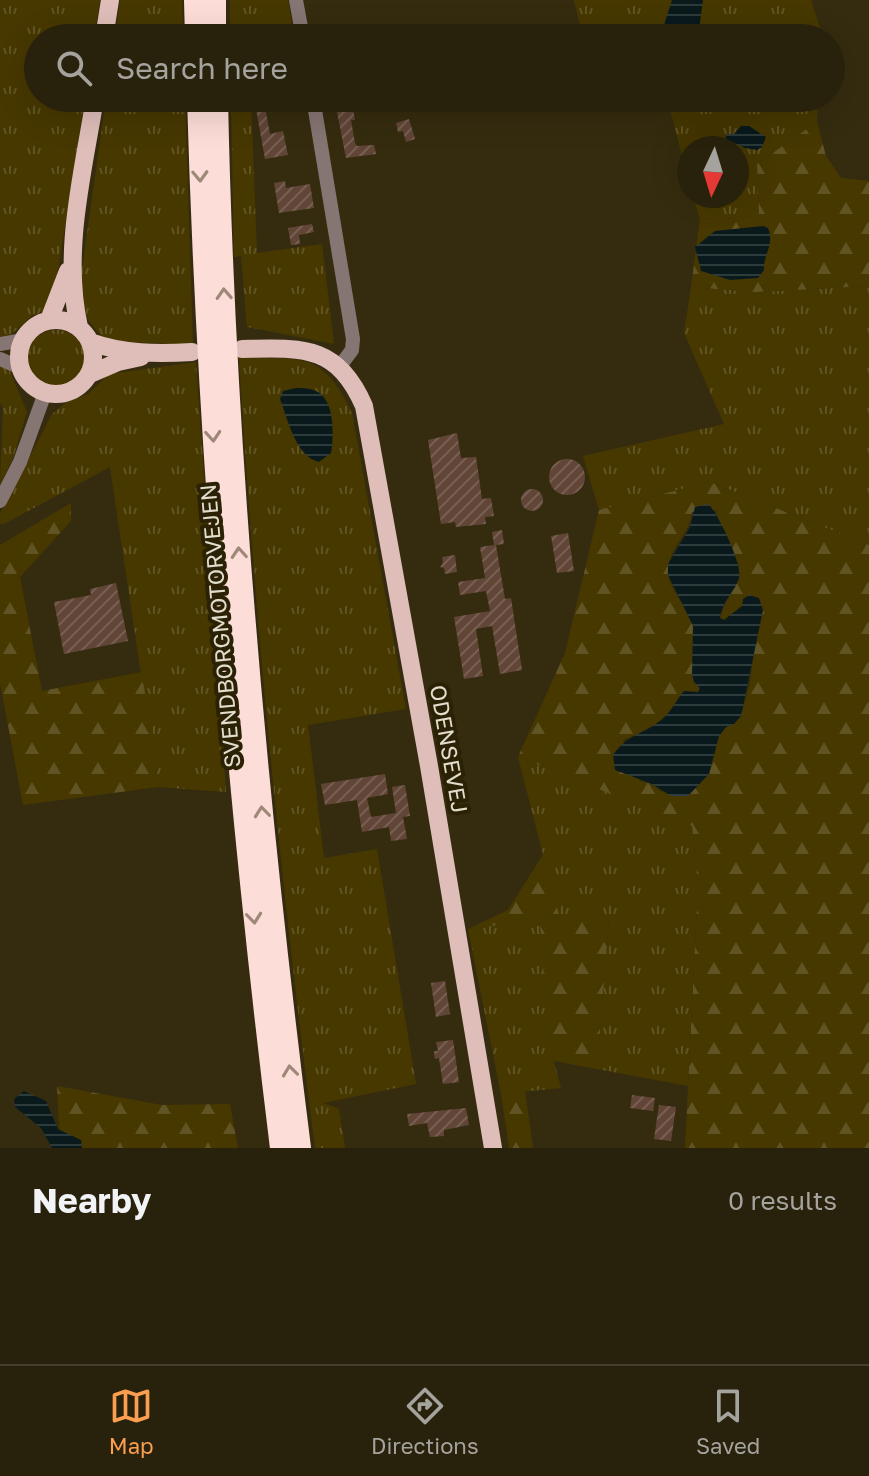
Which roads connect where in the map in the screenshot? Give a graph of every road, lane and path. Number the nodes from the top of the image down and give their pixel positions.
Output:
1 (110, 0) edge
2 (195, 0) edge
3 (215, 0) edge
4 (296, 0) edge
5 (106, 24) edge
6 (196, 24) edge
7 (215, 24) edge
8 (300, 24) edge
9 (93, 112) edge
10 (199, 112) edge
11 (217, 112) edge
12 (315, 112) edge
13 (71, 263) junction
14 (49, 320) junction
15 (85, 335) junction
16 (23, 340) junction
17 (0, 344) edge
18 (242, 349) dead end
19 (192, 352) dead end
20 (155, 354) junction
21 (0, 359) edge
22 (340, 366) junction
23 (21, 368) junction
24 (90, 374) junction
25 (45, 393) junction
26 (0, 501) edge
27 (281, 1148) edge
28 (300, 1148) edge
29 (493, 1148) edge

1 - 5 main road
2 - 6 highway
3 - 7 highway
4 - 8 street
9 - 13 main road
10 -> 27 highway, SVENDBORGMOTORVEJEN
28 -> 11 highway, SVENDBORGMOTORVEJEN
12 - 22 street
13 - 14 main road
13 - 15 main road
14 - 15 main road
14 - 16 main road
15 - 20 main road
15 - 24 main road
16 - 17 street
16 - 23 main road
18 - 22 main road
19 - 20 main road
20 - 24 main road
21 - 23 street
22 - 29 main road, ODENSEVEJ
23 - 25 main road
24 - 25 main road
25 - 26 street

